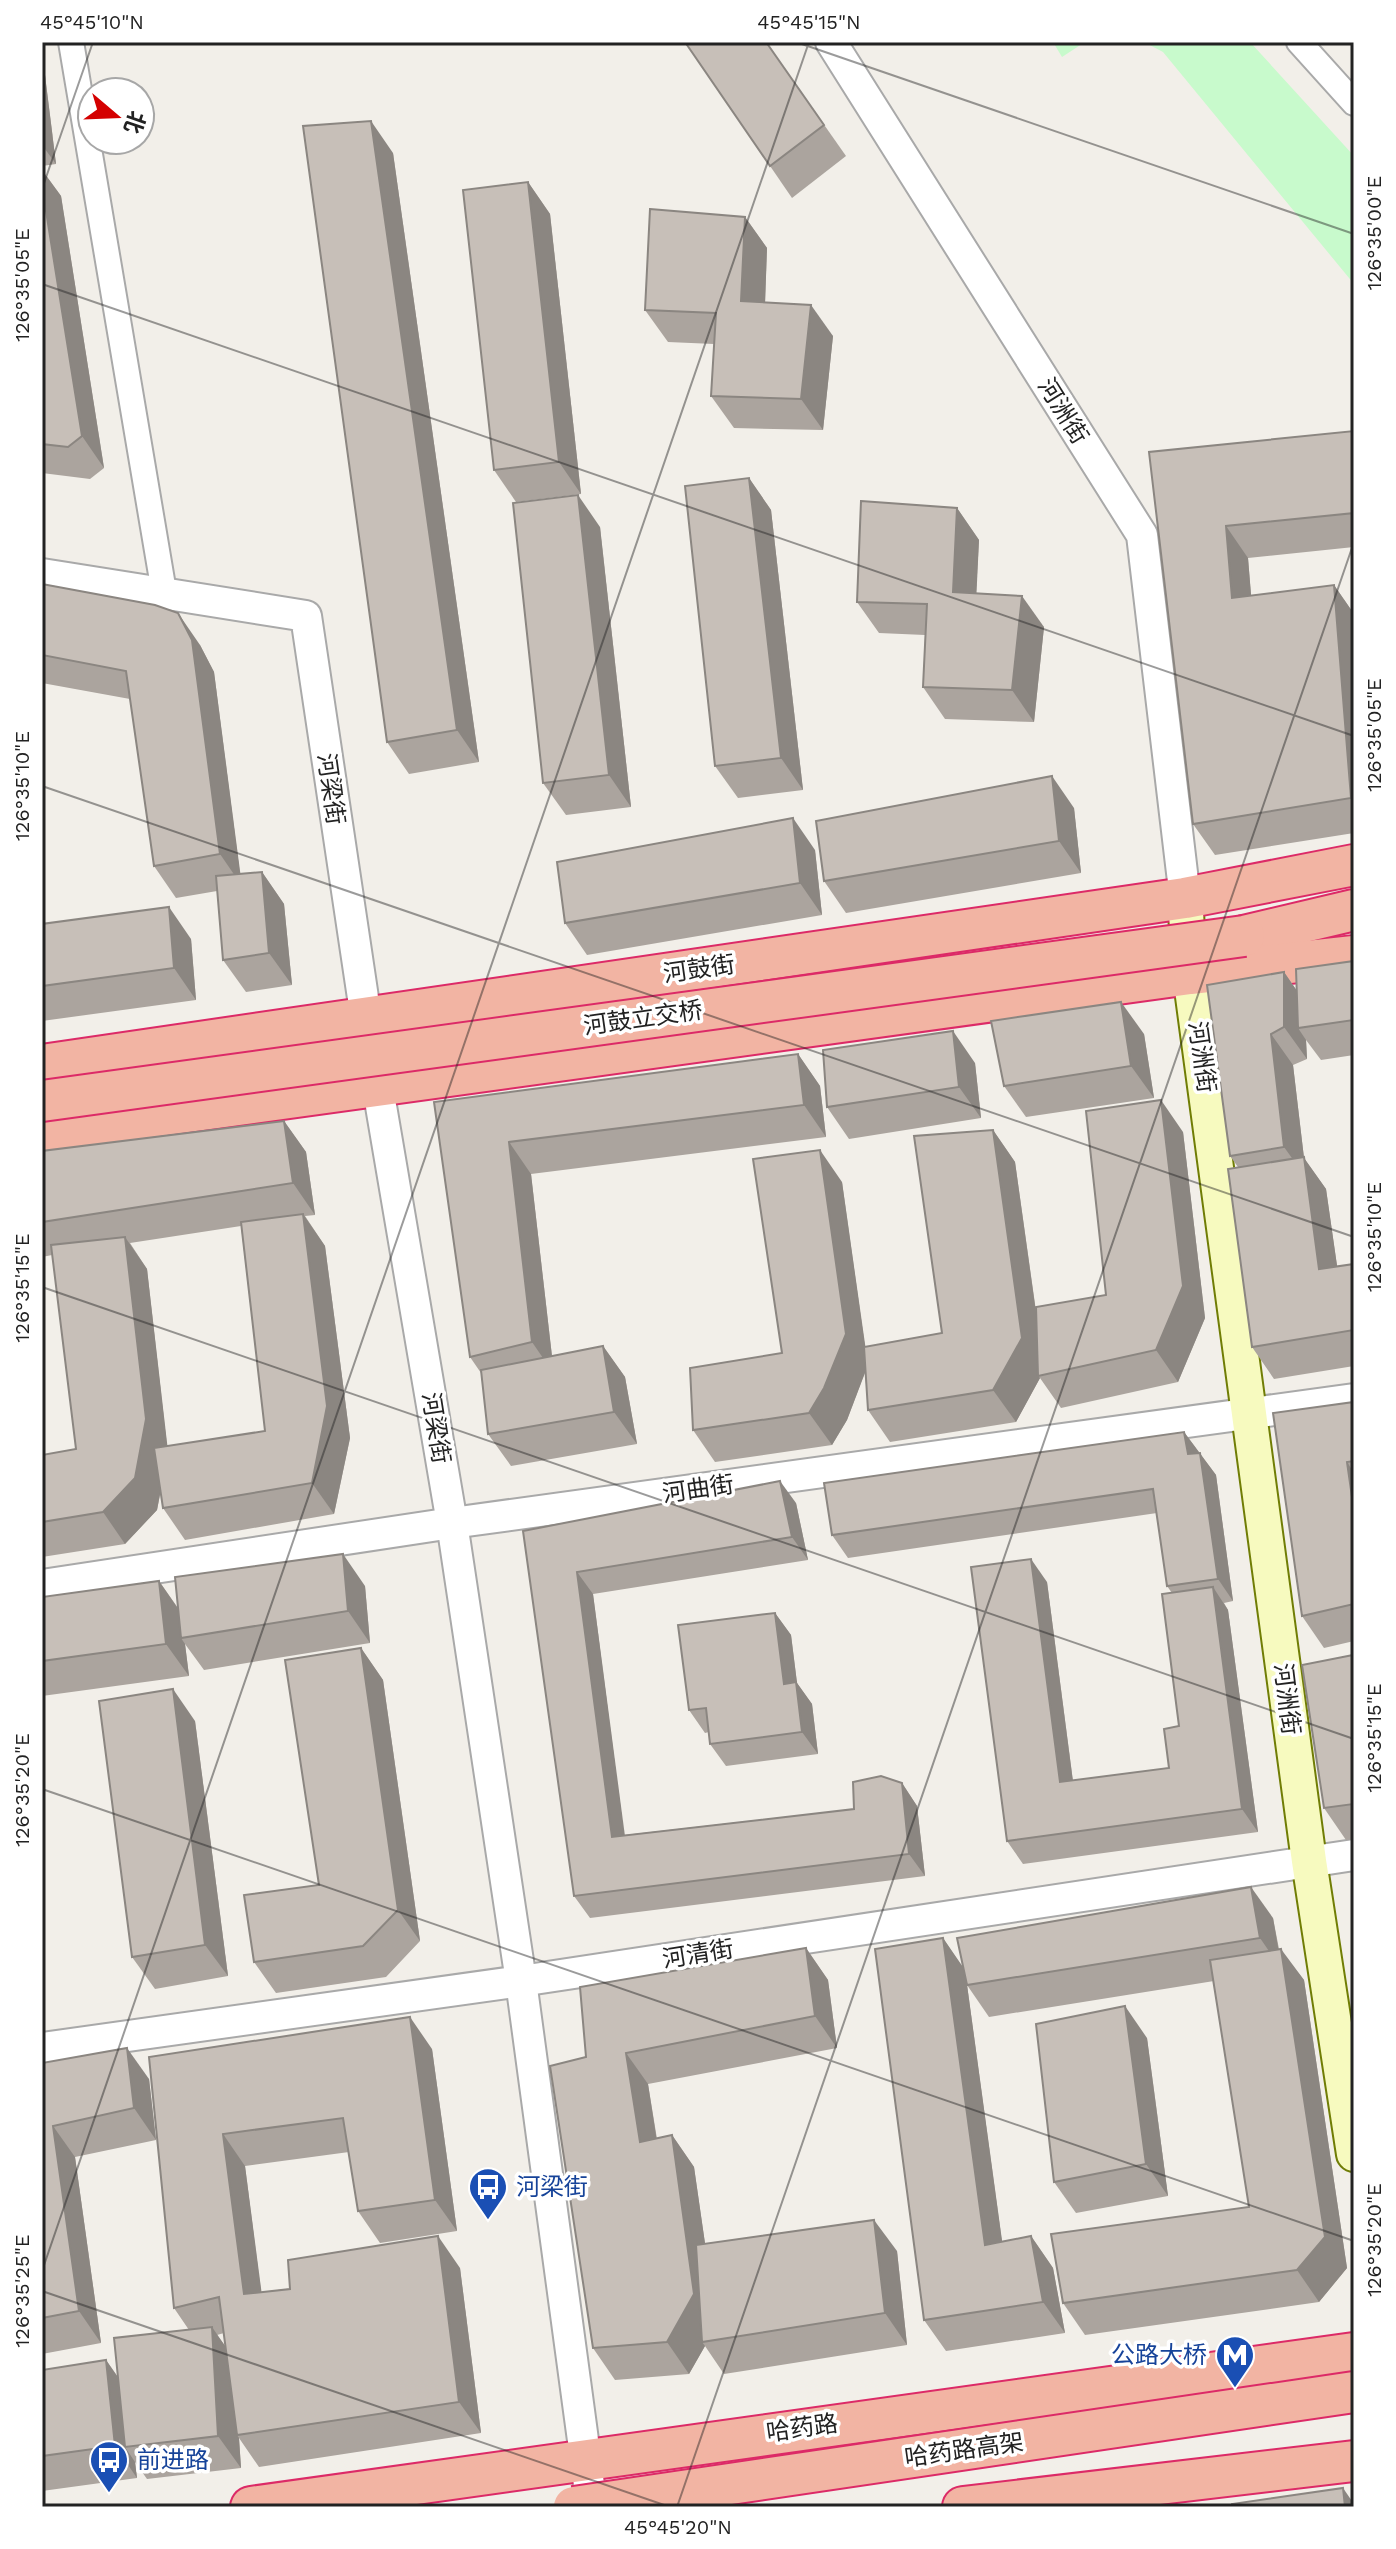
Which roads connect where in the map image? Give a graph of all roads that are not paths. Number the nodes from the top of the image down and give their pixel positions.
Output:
1 (71, 42) edge
2 (831, 42) edge
3 (1299, 42) edge
4 (1354, 103) edge
5 (42, 574) edge
6 (164, 592) junction
7 (1354, 865) edge
8 (1185, 898) junction
9 (1354, 910) edge
10 (1354, 926) edge
11 (1244, 936) junction
12 (1354, 956) edge
13 (1190, 974) junction
14 (366, 1018) junction
15 (42, 1065) edge
16 (379, 1085) junction
17 (42, 1101) edge
18 (42, 1132) edge
19 (1354, 1399) edge
20 (1250, 1412) junction
21 (452, 1523) junction
22 (42, 1585) edge
23 (1354, 1855) edge
24 (1309, 1861) junction
25 (521, 1981) junction
26 (42, 2048) edge
27 (1354, 2154) edge
28 (1354, 2353) edge
29 (1354, 2392) edge
30 (585, 2458) junction
31 (1354, 2461) edge
32 (251, 2507) edge
33 (574, 2507) edge
34 (592, 2507) edge
35 (963, 2507) edge

1 - 6 street
2 - 8 street, 河洲街
3 - 4 street
5 - 6 street, 河梁街
6 - 14 street, 河梁街
7 - 8 highway, 河鼓街
8 - 13 main road, 河洲街
8 - 14 highway, 河鼓街
9 - 11 highway
10 - 11 highway
11 - 17 highway, 河鼓立交桥, bridge
12 - 13 highway
13 - 16 highway
13 - 20 main road, 河洲街
14 - 15 highway, 河鼓街
14 - 16 street, 河梁街
16 - 18 highway
16 - 21 street, 河梁街
19 - 20 street, 河曲街
20 - 21 street, 河曲街
20 - 24 main road, 河洲街
21 - 22 street, 河曲街
21 - 25 street, 河梁街
23 - 24 street, 河清街
24 - 25 street, 河清街
24 - 27 main road, 河洲街
25 - 26 street, 河清街
25 - 30 street, 河梁街
28 - 30 highway, 哈药路
29 - 33 highway, 哈药路高架, bridge
30 - 32 highway, 哈药路
30 - 34 street, 河梁街
31 - 35 highway

